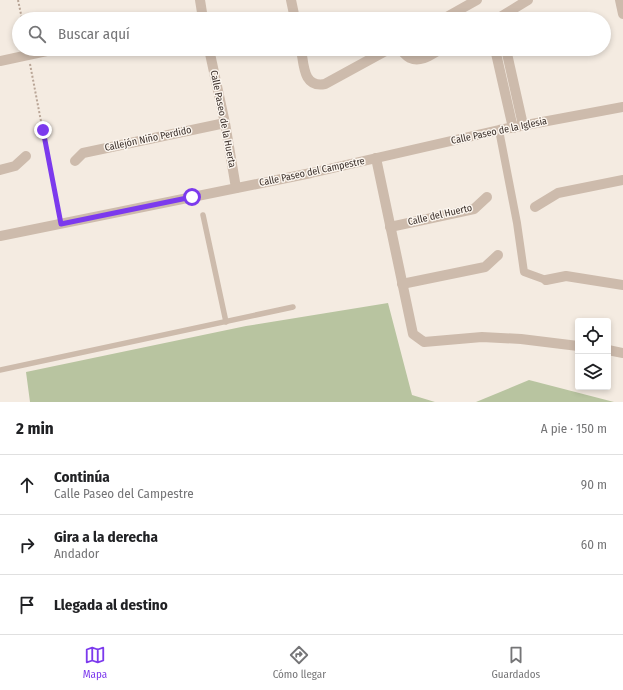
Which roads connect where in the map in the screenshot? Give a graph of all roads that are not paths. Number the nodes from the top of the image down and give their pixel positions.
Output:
1 (200, 0) edge
2 (291, 0) edge
3 (477, 0) edge
4 (528, 0) edge
5 (620, 0) edge
6 (201, 12) edge
7 (294, 12) edge
8 (456, 12) edge
9 (509, 12) edge
10 (623, 14) edge
11 (23, 56) edge
12 (211, 56) edge
13 (303, 56) edge
14 (376, 56) edge
15 (408, 56) edge
16 (428, 56) edge
17 (497, 56) edge
18 (507, 56) edge
19 (0, 61) edge
20 (623, 107) edge
21 (225, 123) junction
22 (518, 126) junction
23 (499, 130) junction
24 (26, 156) dead end
25 (376, 158) junction
26 (75, 161) dead end
27 (0, 170) edge
28 (623, 180) edge
29 (236, 188) junction
30 (487, 197) dead end
31 (535, 207) dead end
32 (203, 215) dead end
33 (390, 227) junction
34 (0, 236) edge
35 (498, 255) dead end
36 (546, 280) joint
37 (402, 284) junction
38 (623, 285) edge
39 (293, 307) dead end
40 (226, 322) junction
41 (575, 346) edge
42 (611, 351) edge
43 (623, 353) edge
44 (0, 370) edge

1 - 6 street
2 - 7 street
3 - 8 street
4 - 9 street
5 - 10 street
11 - 19 street
12 - 21 street, Calle Paseo de la Huerta
13 - 14 street
15 - 16 street
17 - 22 street
18 - 22 street
20 - 22 street, Calle Paseo de la Iglesia
21 - 26 street, Callejón Niño Perdido
21 - 29 street, Calle Paseo de la Huerta
22 - 23 street, Calle Paseo de la Iglesia
23 - 25 street, Calle Paseo de la Iglesia
23 - 36 street
24 - 27 street
25 - 29 street, Calle Paseo del Campestre
25 - 33 street, Calle Paseo del Campestre
28 - 31 street
29 - 34 street, Calle Paseo del Campestre
30 - 33 street, Calle del Huerto
32 - 40 lane
33 - 37 street, Calle Paseo del Campestre
35 - 37 street
36 - 38 street
37 - 41 street, Calle Paseo del Campestre
39 - 40 lane
40 - 44 lane
42 - 43 street

